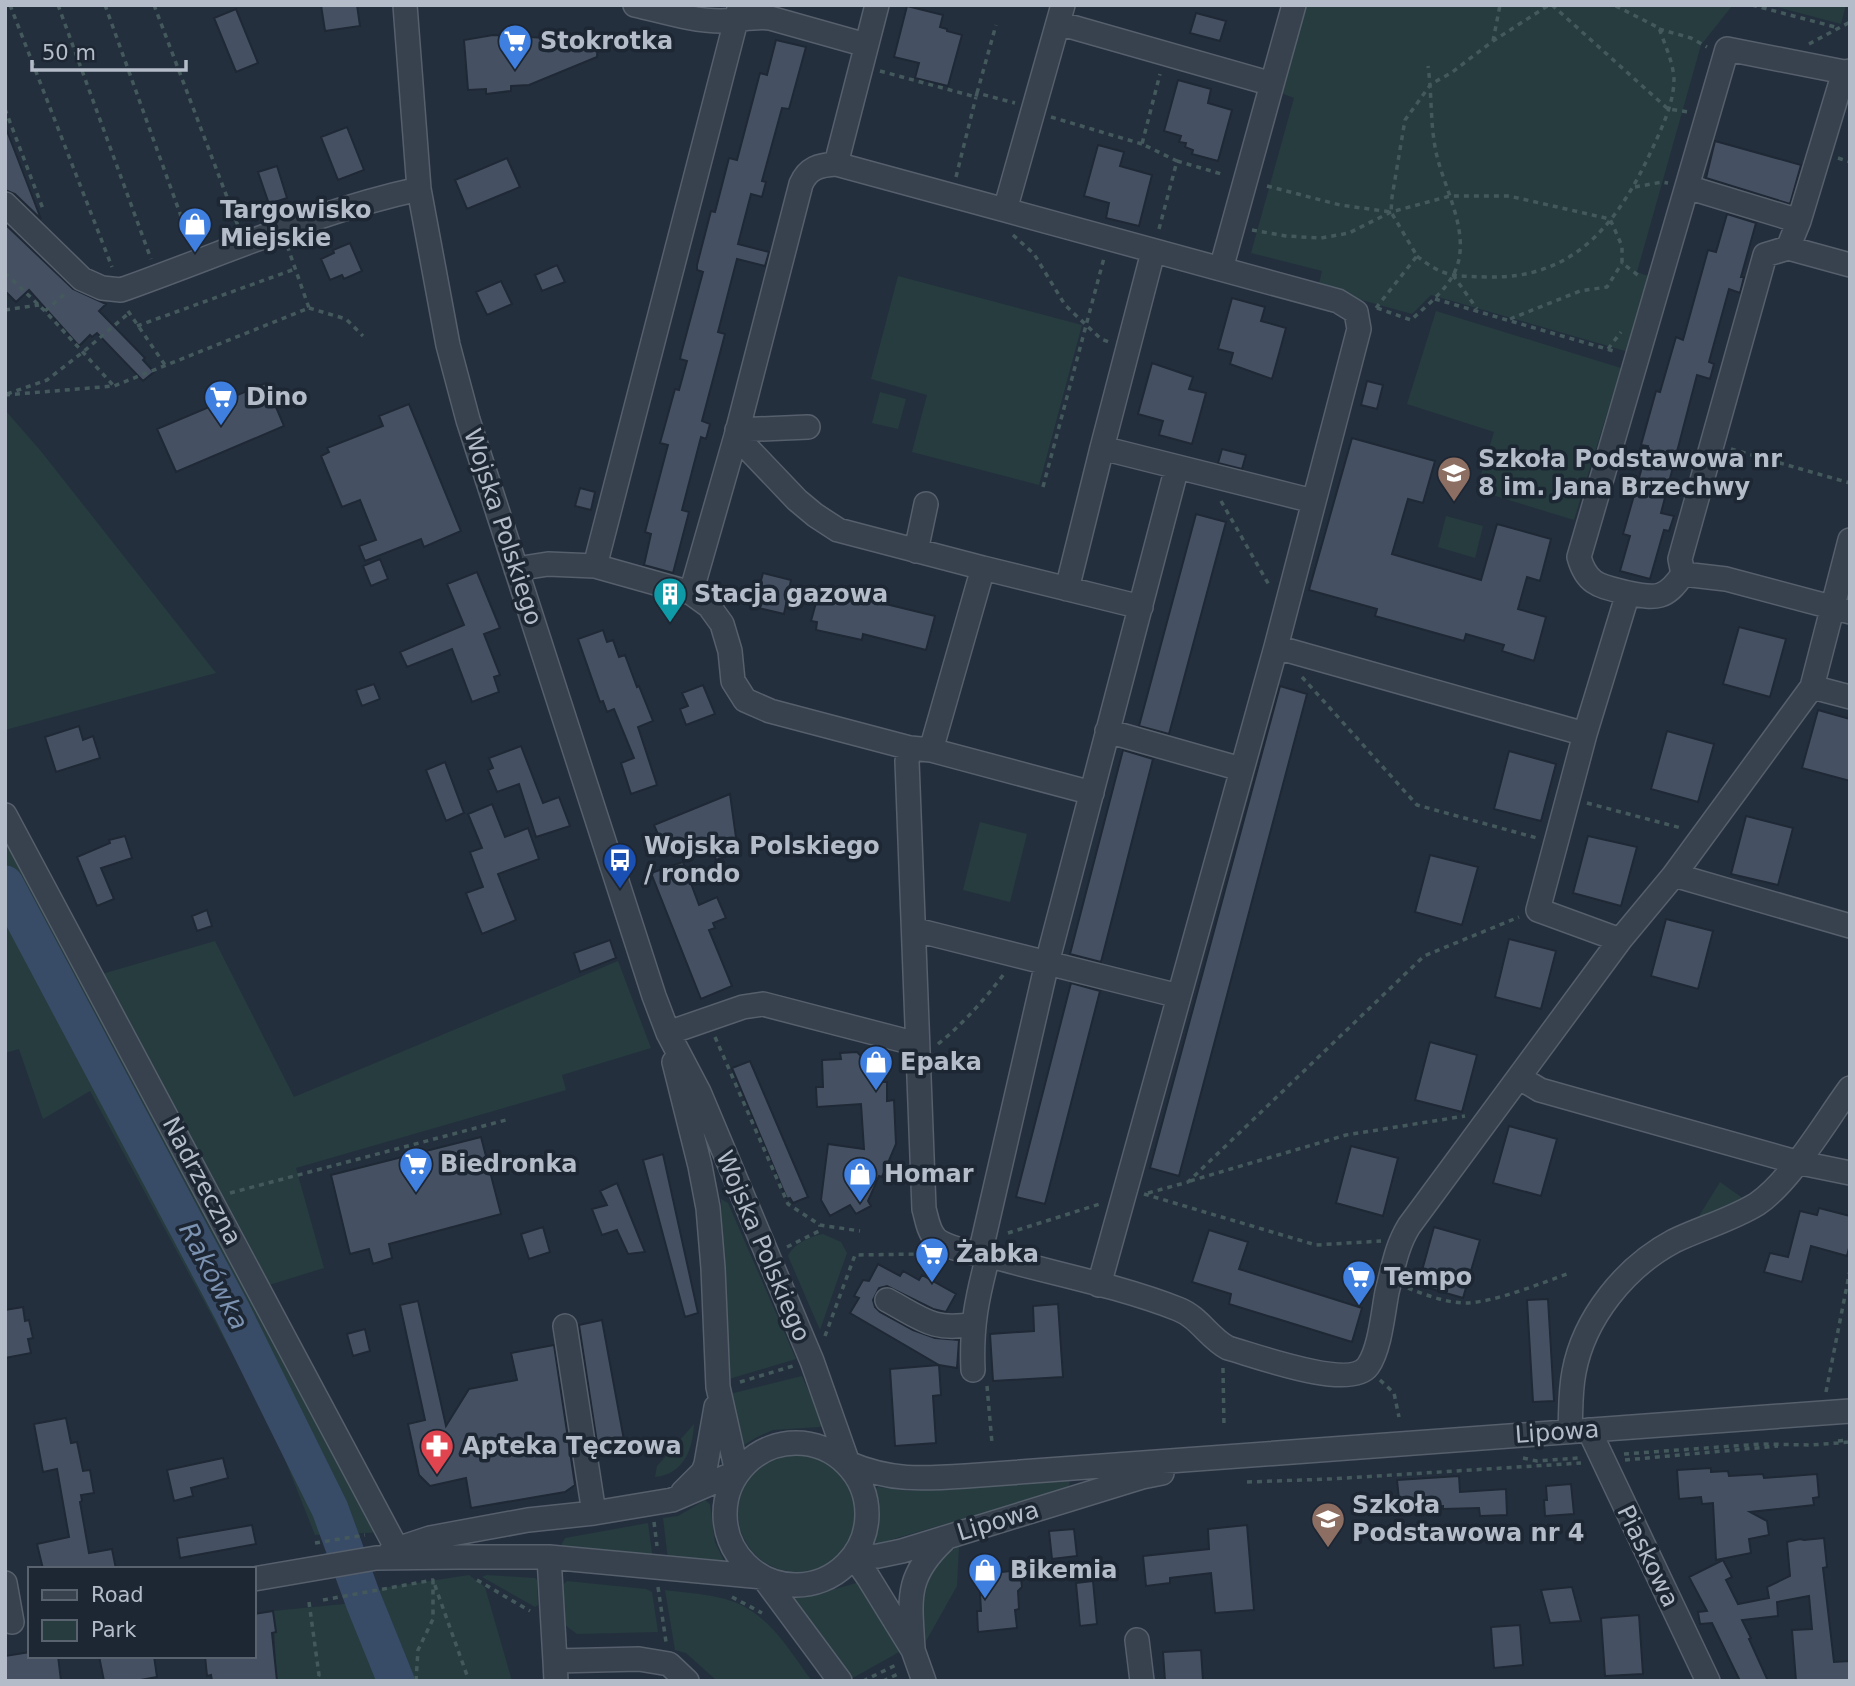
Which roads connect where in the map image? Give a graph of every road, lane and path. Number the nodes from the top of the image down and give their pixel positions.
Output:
1 (10, 5) edge
2 (58, 5) edge
3 (105, 5) edge
4 (154, 5) edge
5 (405, 5) edge
6 (635, 5) edge
7 (877, 5) edge
8 (1294, 5) edge
9 (1500, 5) edge
10 (1550, 5) edge
11 (1752, 5) edge
12 (1617, 6) edge
13 (738, 13) edge
14 (1061, 14) edge
15 (1850, 22) edge
16 (996, 26) dead end
17 (1659, 28) junction
18 (1839, 29) junction
19 (1493, 41) junction
20 (1726, 52) junction
21 (1165, 54) junction
22 (864, 55) junction
23 (1804, 64) junction
24 (1427, 66) dead end
25 (1847, 71) edge
26 (1272, 84) junction
27 (1431, 84) junction
28 (977, 95) junction
29 (5, 109) edge
30 (1034, 109) junction
31 (1668, 109) junction
32 (1708, 115) junction
33 (1142, 144) junction
34 (1177, 161) junction
35 (836, 164) junction
36 (1245, 180) junction
37 (1635, 187) junction
38 (1687, 187) junction
39 (419, 188) junction
40 (951, 195) junction
41 (1450, 196) junction
42 (5, 204) edge
43 (997, 208) junction
44 (44, 211) dead end
45 (1391, 212) junction
46 (1610, 219) junction
47 (1799, 221) junction
48 (1233, 225) junction
49 (281, 231) junction
50 (1110, 239) junction
51 (245, 244) junction
52 (1788, 248) junction
53 (1153, 252) junction
54 (1417, 256) junction
55 (197, 261) junction
56 (1622, 263) junction
57 (1850, 265) edge
58 (295, 269) junction
59 (1222, 269) junction
60 (5, 273) edge
61 (1453, 275) junction
62 (157, 277) junction
63 (82, 279) junction
64 (1647, 282) dead end
65 (121, 290) junction
66 (1435, 299) junction
67 (1338, 301) junction
68 (39, 306) junction
69 (1376, 307) junction
70 (309, 308) junction
71 (5, 310) edge
72 (1479, 310) junction
73 (45, 311) junction
74 (129, 313) junction
75 (1510, 319) junction
76 (1086, 325) junction
77 (137, 326) junction
78 (363, 336) dead end
79 (1127, 349) junction
80 (83, 352) junction
81 (1637, 358) junction
82 (165, 365) junction
83 (114, 386) junction
84 (5, 395) edge
85 (808, 427) dead end
86 (736, 433) junction
87 (1713, 443) junction
88 (1102, 448) junction
89 (1177, 467) junction
90 (1206, 474) junction
91 (1850, 483) edge
92 (1043, 487) dead end
93 (1313, 501) junction
94 (926, 504) dead end
95 (1850, 540) edge
96 (916, 551) junction
97 (595, 566) junction
98 (983, 568) junction
99 (516, 569) junction
100 (1683, 574) junction
101 (1067, 589) junction
102 (691, 593) junction
103 (1628, 593) junction
104 (1141, 607) junction
105 (1841, 610) edge
106 (1284, 612) junction
107 (1276, 648) junction
108 (1302, 677) dead end
109 (1812, 687) junction
110 (1850, 697) edge
111 (1107, 732) junction
112 (1586, 734) junction
113 (920, 749) junction
114 (1241, 769) junction
115 (1092, 793) junction
116 (1568, 798) junction
117 (5, 815) edge
118 (1703, 834) junction
119 (1556, 843) junction
120 (1674, 875) junction
121 (1538, 910) junction
122 (1850, 926) edge
123 (916, 930) junction
124 (1620, 940) junction
125 (1018, 956) junction
126 (1047, 963) junction
127 (1179, 996) junction
128 (668, 1033) junction
129 (704, 1040) dead end
130 (917, 1052) junction
131 (1520, 1078) junction
132 (1850, 1088) edge
133 (1492, 1115) junction
134 (506, 1120) dead end
135 (1796, 1162) junction
136 (1850, 1173) edge
137 (1188, 1182) junction
138 (1130, 1194) junction
139 (211, 1198) junction
140 (820, 1225) junction
141 (860, 1231) dead end
142 (1400, 1240) junction
143 (779, 1251) dead end
144 (983, 1251) junction
145 (931, 1254) dead end
146 (1850, 1270) edge
147 (1570, 1273) dead end
148 (1390, 1280) junction
149 (1099, 1285) junction
150 (887, 1300) dead end
151 (973, 1324) junction
152 (565, 1326) dead end
153 (822, 1343) dead end
154 (1228, 1348) junction
155 (798, 1364) dead end
156 (1367, 1368) junction
157 (980, 1375) joint
158 (724, 1385) junction
159 (1826, 1394) dead end
160 (1850, 1411) edge
161 (1399, 1417) dead end
162 (1224, 1428) dead end
163 (1580, 1430) junction
164 (1850, 1441) edge
165 (992, 1443) dead end
166 (1795, 1445) junction
167 (1265, 1454) junction
168 (1623, 1454) dead end
169 (1588, 1457) dead end
170 (1536, 1461) dead end
171 (1614, 1461) dead end
172 (1592, 1462) dead end
173 (848, 1463) junction
174 (737, 1472) junction
175 (1247, 1482) dead end
176 (672, 1500) junction
177 (594, 1513) junction
178 (654, 1520) dead end
179 (372, 1534) dead end
180 (946, 1537) junction
181 (315, 1544) dead end
182 (386, 1553) junction
183 (854, 1557) junction
184 (549, 1558) junction
185 (659, 1559) dead end
186 (469, 1575) dead end
187 (763, 1577) junction
188 (445, 1578) dead end
189 (256, 1579) edge
190 (433, 1580) junction
191 (5, 1583) edge
192 (658, 1585) dead end
193 (724, 1595) dead end
194 (323, 1600) dead end
195 (309, 1602) dead end
196 (766, 1617) dead end
197 (16, 1621) edge
198 (552, 1623) junction
199 (1137, 1640) dead end
200 (910, 1655) junction
201 (669, 1664) junction
202 (555, 1671) edge
203 (318, 1675) junction
204 (316, 1681) edge
205 (322, 1681) edge
206 (416, 1681) edge
207 (469, 1681) edge
208 (688, 1681) edge
209 (840, 1681) edge
210 (863, 1681) edge
211 (924, 1681) edge
212 (1142, 1681) edge
213 (1707, 1681) edge

1 - 65 path
2 - 62 path
3 - 55 path
4 - 51 path
5 - 39 street, Wojska Polskiego
6 - 13 street
7 - 22 street
8 - 26 street
9 - 19 path
10 - 19 path
10 - 31 path
11 - 18 path
12 - 17 path
13 - 22 street
13 - 97 street
14 - 21 street
14 - 30 street
15 - 18 path
16 - 28 path
17 - 20 path
17 - 31 path
18 - 23 path
19 - 27 path
20 - 23 street
20 - 32 street
21 - 26 street
21 - 33 path
22 - 28 path
22 - 35 street
23 - 25 street
24 - 27 path
25 - 47 street
26 - 36 street
27 - 41 path
27 - 45 path
28 - 30 path
28 - 40 path
29 - 44 path
30 - 33 path
30 - 43 street
31 - 32 path
31 - 37 path
32 - 38 street
33 - 34 path
34 - 36 path
34 - 53 path
35 - 40 street
35 - 86 street
36 - 45 path
36 - 48 street
37 - 38 path
37 - 46 path
38 - 47 street
38 - 81 street
39 - 49 street
39 - 99 street, Wojska Polskiego
40 - 43 street
41 - 45 path
41 - 46 path
41 - 61 path
42 - 63 street
43 - 50 street
43 - 76 path
45 - 48 path
45 - 54 path
46 - 56 path
46 - 61 path
47 - 52 street
48 - 59 street
49 - 51 street
49 - 58 path
50 - 53 street
50 - 76 path
51 - 55 street
52 - 57 street
52 - 87 street
53 - 59 street
53 - 79 street
54 - 61 path
54 - 69 path
55 - 62 street
56 - 64 path
56 - 75 path
58 - 70 path
58 - 77 path
59 - 67 street
60 - 68 path
61 - 66 path
61 - 72 path
62 - 65 street
63 - 65 street
63 - 73 path
65 - 74 path
66 - 69 path
66 - 72 path
67 - 69 path
67 - 93 street
68 - 71 path
68 - 73 path
70 - 78 path
70 - 82 path
72 - 75 path
73 - 80 path
74 - 77 path
74 - 80 path
75 - 81 path
76 - 79 path
76 - 92 path
77 - 82 path
79 - 88 street
80 - 83 path
80 - 84 path
81 - 103 street
82 - 83 path
83 - 84 path
85 - 86 street
86 - 96 street
86 - 102 street
87 - 91 path
87 - 100 street
88 - 89 street
88 - 101 street
89 - 90 street
89 - 104 street
90 - 93 street
90 - 106 path
93 - 106 street
94 - 96 street
95 - 105 street
96 - 98 street
97 - 99 street
97 - 102 street
98 - 101 street
98 - 113 street
99 - 128 street, Wojska Polskiego
100 - 103 street
100 - 105 street
101 - 104 street
102 - 113 street
103 - 112 street
104 - 111 street
105 - 109 street
106 - 107 street
107 - 112 street
107 - 114 street
108 - 119 path
109 - 110 street
109 - 118 street
111 - 114 street
111 - 115 street
112 - 116 street
113 - 115 street
113 - 123 street
114 - 127 street
115 - 126 street
116 - 118 path
116 - 119 street
117 - 139 street, Nadrzeczna
118 - 120 street
119 - 121 street
120 - 122 street
120 - 124 street
121 - 124 street
121 - 137 path
123 - 125 street
123 - 130 street
124 - 131 street
125 - 126 street
125 - 130 path
126 - 127 street
126 - 144 street
127 - 138 street
128 - 130 street
128 - 158 street, Wojska Polskiego
128 - 173 street, Wojska Polskiego
129 - 140 path
130 - 144 street
131 - 133 street
131 - 135 street
132 - 135 street
133 - 137 path
133 - 142 street
134 - 139 path
135 - 136 street
135 - 163 street
137 - 138 path
138 - 142 path
138 - 144 path
138 - 149 street
139 - 182 street, Nadrzeczna
140 - 141 path
140 - 143 path
142 - 148 street
144 - 149 street
144 - 151 street
145 - 153 path
146 - 159 path
147 - 148 path
148 - 156 street
149 - 154 street
150 - 151 street
151 - 157 street
152 - 177 street
154 - 156 street
154 - 162 path
155 - 158 path
156 - 161 path
157 - 165 path
158 - 174 street, Wojska Polskiego
158 - 176 street
160 - 163 street, Lipowa
163 - 167 street, Lipowa
163 - 213 street, Piaskowa
164 - 166 path
166 - 168 path
166 - 171 path
167 - 173 street, Lipowa
167 - 180 street, Lipowa
169 - 170 path
172 - 175 path
173 - 174 street
173 - 183 street
174 - 176 street
174 - 187 street
176 - 177 street
177 - 182 street
178 - 185 path
179 - 181 path
180 - 183 street, Lipowa
180 - 200 street
182 - 184 street
182 - 189 street
183 - 187 street
183 - 200 street
184 - 187 street
184 - 198 street
186 - 198 path
187 - 209 street
188 - 190 path
190 - 194 path
190 - 206 path
190 - 207 path
191 - 197 street
192 - 201 path
193 - 196 path
195 - 203 path
198 - 202 street
199 - 212 street
200 - 210 path
200 - 211 street
201 - 202 street
201 - 208 street
203 - 204 path
203 - 205 path

